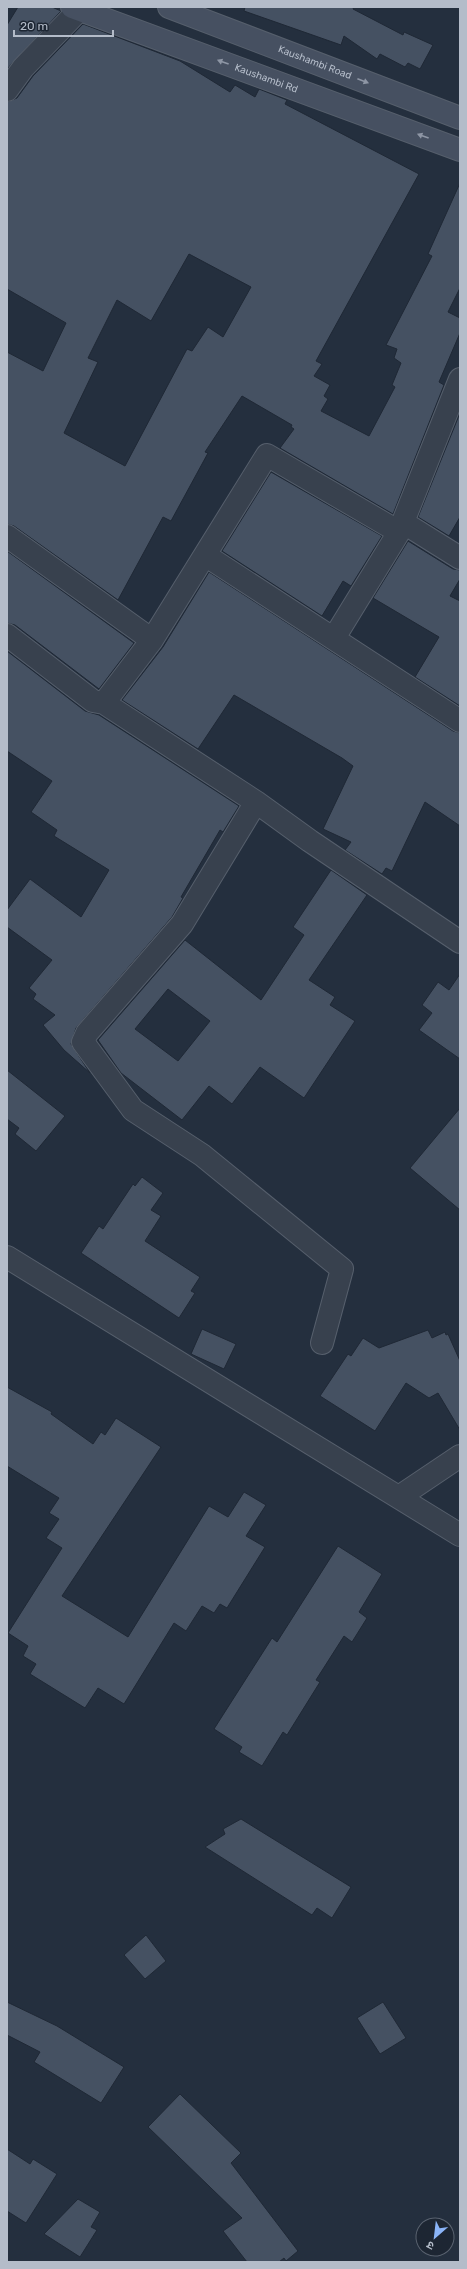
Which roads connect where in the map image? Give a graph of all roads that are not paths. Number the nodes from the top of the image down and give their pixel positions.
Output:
1 (169, 7) edge
2 (76, 8) edge
3 (7, 90) edge
4 (460, 118) edge
5 (460, 150) edge
6 (460, 379) edge
7 (398, 532) junction
8 (7, 536) edge
9 (205, 556) junction
10 (460, 558) edge
11 (7, 635) edge
12 (334, 638) junction
13 (152, 640) junction
14 (104, 703) junction
15 (460, 721) edge
16 (256, 802) junction
17 (460, 942) edge
18 (7, 1257) edge
19 (322, 1343) dead end
20 (460, 1456) edge
21 (399, 1497) junction
22 (460, 1535) edge

1 -> 4 main road, Kaushambi Road
2 - 3 street
5 -> 2 main road, Kaushambi Rd
6 - 7 street
7 - 9 street
7 - 10 street
7 - 12 street
8 - 13 street
9 - 12 street
9 - 13 street
11 - 14 street
12 - 15 street
13 - 14 street
14 - 16 street
16 - 17 street
16 - 19 street
18 - 21 street
20 - 21 street
21 - 22 street

